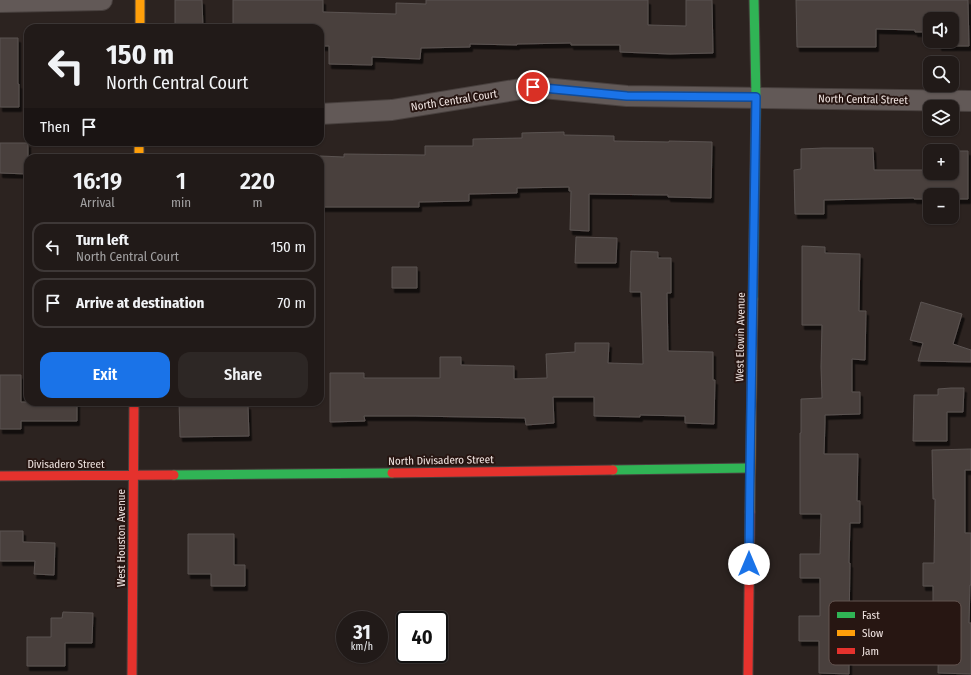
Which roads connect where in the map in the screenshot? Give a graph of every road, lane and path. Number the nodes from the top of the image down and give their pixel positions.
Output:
1 (102, 0) edge
2 (140, 0) edge
3 (754, 0) edge
4 (0, 2) edge
5 (140, 24) edge
6 (756, 97) junction
7 (971, 101) edge
8 (324, 114) edge
9 (134, 406) edge
10 (750, 468) junction
11 (0, 476) edge
12 (133, 476) junction
13 (132, 675) edge
14 (748, 675) edge

1 - 4 street
2 - 5 street
3 - 6 street, West Elowin Avenue
6 - 7 street, North Central Street
6 - 8 street, North Central Court
6 - 10 street, West Elowin Avenue
9 - 12 street, West Houston Avenue
10 - 12 street, North Divisadero Street
10 - 14 street, West Elowin Avenue
11 - 12 street, Divisadero Street
12 - 13 street, West Houston Avenue

